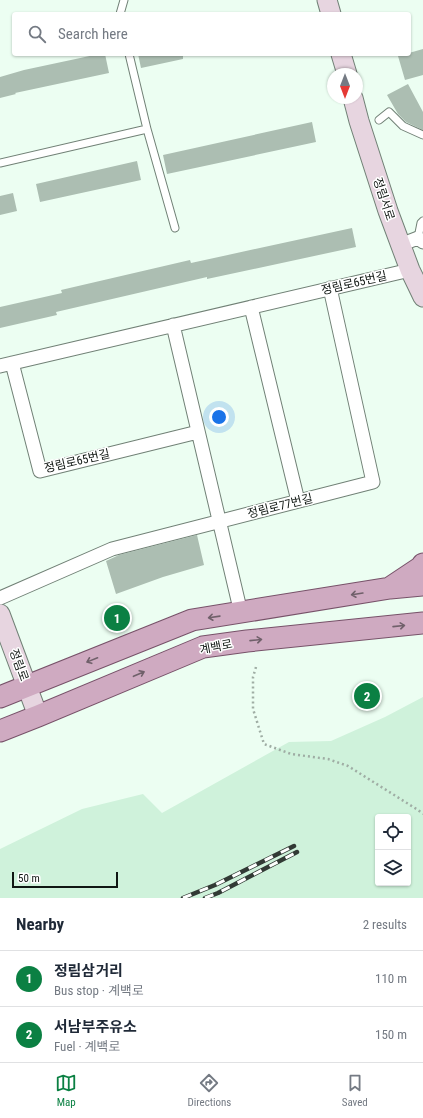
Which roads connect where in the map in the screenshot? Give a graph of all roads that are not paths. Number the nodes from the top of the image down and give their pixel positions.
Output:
1 (124, 0) edge
2 (328, 0) edge
3 (121, 12) edge
4 (331, 12) edge
5 (129, 56) edge
6 (342, 56) edge
7 (346, 68) edge
8 (355, 104) edge
9 (379, 120) dead end
10 (147, 129) junction
11 (423, 135) edge
12 (0, 163) edge
13 (423, 221) edge
14 (175, 228) dead end
15 (414, 242) edge
16 (410, 270) junction
17 (330, 288) junction
18 (423, 297) edge
19 (251, 307) junction
20 (173, 325) junction
21 (6, 364) edge
22 (198, 432) junction
23 (298, 501) junction
24 (219, 521) junction
25 (423, 564) edge
26 (423, 585) edge
27 (390, 588) junction
28 (0, 598) edge
29 (241, 613) junction
30 (0, 614) edge
31 (423, 623) edge
32 (27, 686) junction
33 (0, 697) edge
34 (38, 716) junction
35 (0, 731) edge

1 - 3 lane
2 - 4 main road
5 - 10 lane
6 - 7 main road
8 - 15 main road, 정림서로
9 - 11 lane
10 - 12 lane
10 - 14 lane
13 - 15 lane
15 - 16 main road, 정림서로
16 - 17 street, 정림로65번길
16 - 18 main road, 정림서로
17 - 19 street, 정림로65번길
17 - 23 street, 정림로77번길
19 - 20 street, 정림로65번길
19 - 23 street
20 - 21 street, 정림로65번길
20 - 22 street
21 - 22 street, 정림로65번길
22 - 24 street
23 - 24 street, 정림로77번길
24 - 28 street, 정림로77번길
24 - 29 street
25 - 27 main road
26 - 27 main road
27 -> 29 main road
29 -> 32 main road
30 - 32 main road, 정림로
34 -> 31 main road, 계백로
32 - 33 main road
32 - 34 main road, 정림로
34 - 35 main road, 계백로

